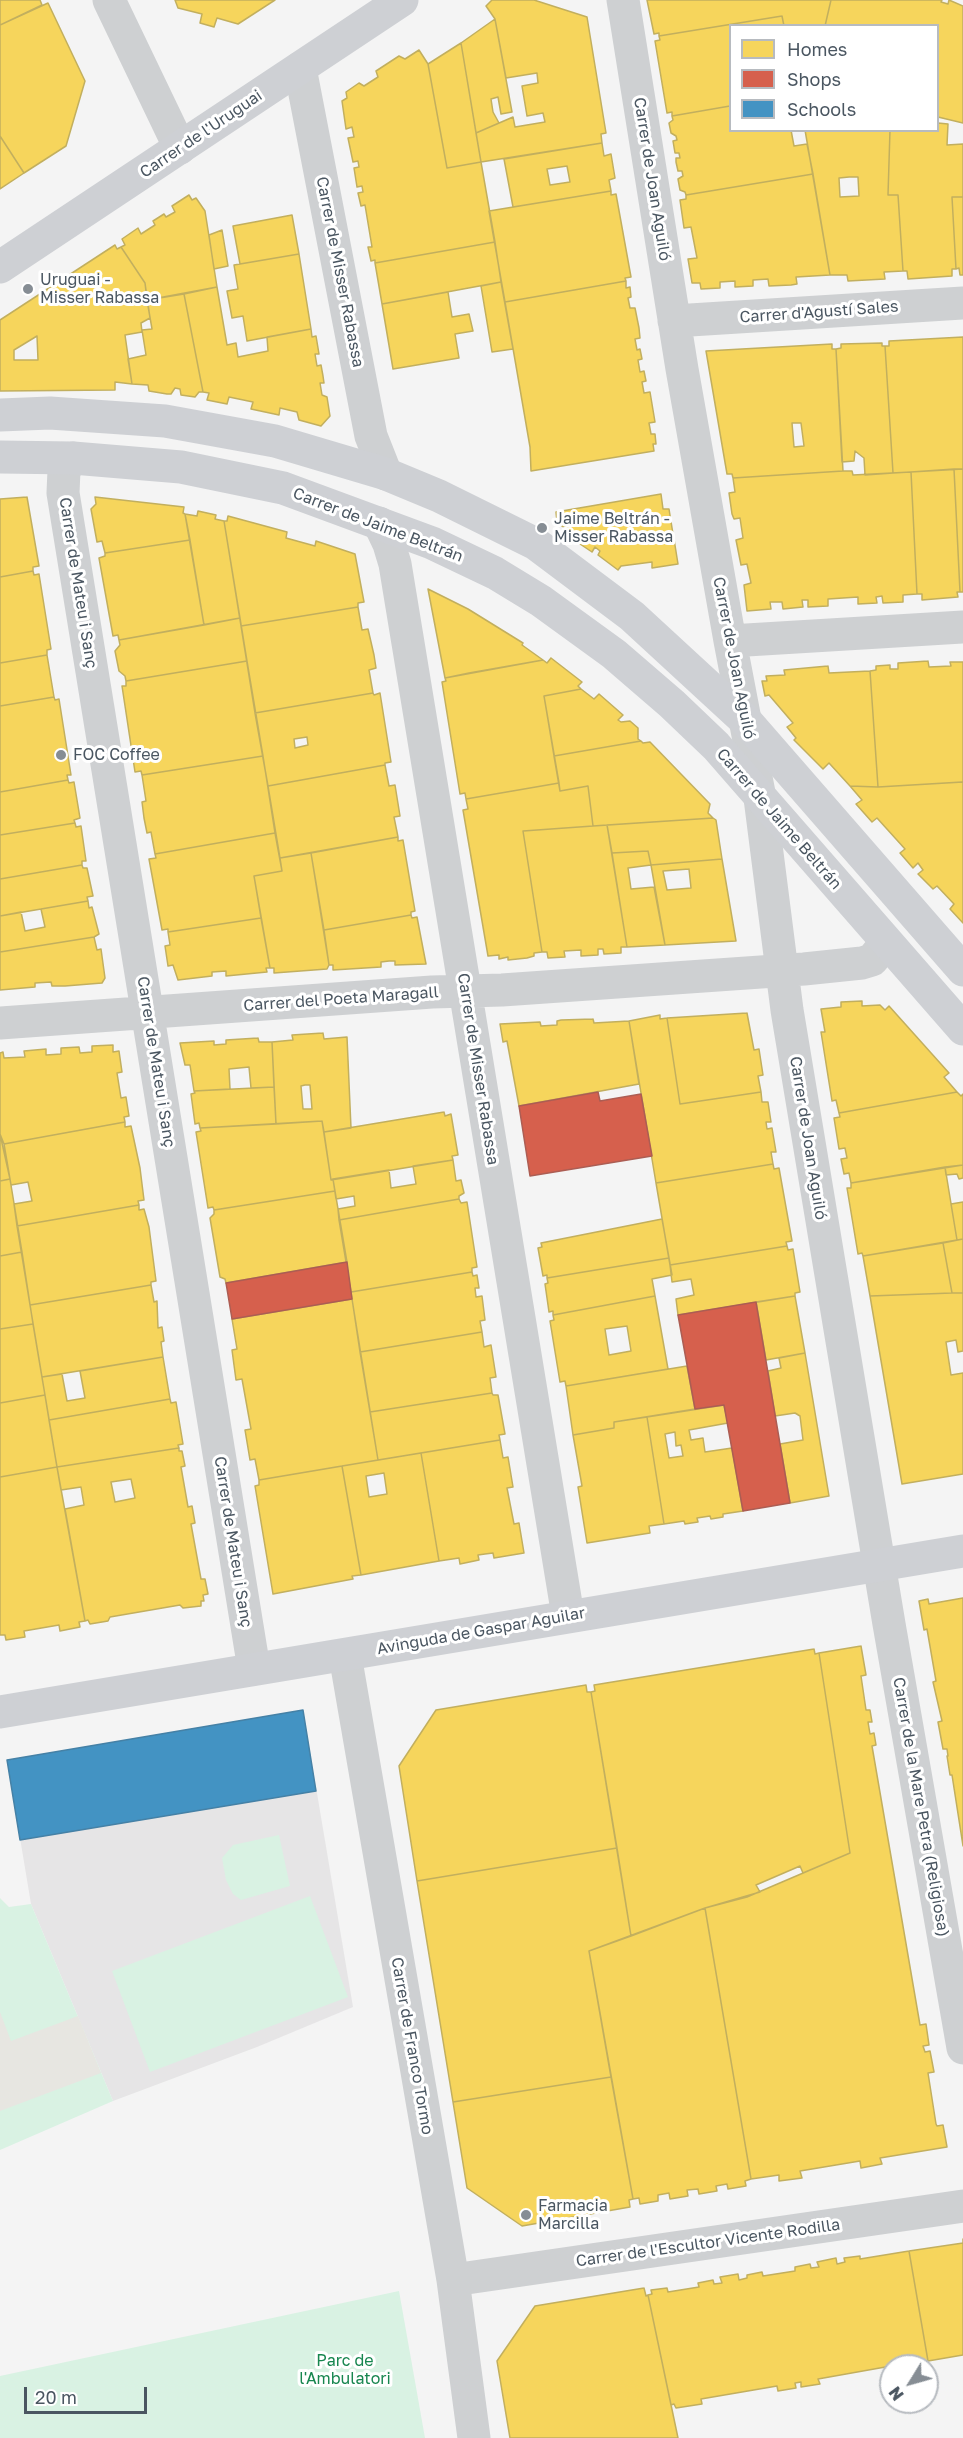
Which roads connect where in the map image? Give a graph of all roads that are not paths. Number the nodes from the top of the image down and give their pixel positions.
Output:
1 (109, 0) edge
2 (402, 0) edge
3 (623, 0) edge
4 (300, 68) junction
5 (180, 148) junction
6 (0, 267) edge
7 (963, 303) edge
8 (674, 321) junction
9 (0, 415) edge
10 (0, 457) edge
11 (73, 458) junction
12 (386, 474) junction
13 (380, 523) junction
14 (963, 627) edge
15 (730, 641) junction
16 (746, 721) junction
17 (760, 798) junction
18 (883, 939) junction
19 (958, 961) edge
20 (781, 970) junction
21 (466, 990) junction
22 (148, 1014) junction
23 (0, 1023) edge
24 (963, 1029) edge
25 (963, 1551) edge
26 (879, 1565) junction
27 (568, 1616) junction
28 (345, 1655) junction
29 (254, 1669) junction
30 (0, 1712) edge
31 (963, 2048) edge
32 (963, 2206) edge
33 (453, 2280) junction
34 (474, 2438) edge

1 - 5 street
2 - 4 street, Carrer de l'Uruguai
3 - 8 street, Carrer de Joan Aguiló
4 - 5 street, Carrer de l'Uruguai
4 - 12 street, Carrer de Misser Rabassa
5 - 6 street, Carrer de l'Uruguai
7 - 8 street, Carrer d'Agustí Sales
8 - 15 street, Carrer de Joan Aguiló
9 - 12 street
10 - 11 street, Carrer de Jaime Beltrán
11 - 13 street, Carrer de Jaime Beltrán
11 - 22 street, Carrer de Mateu i Sanç
12 - 16 street
13 - 17 street, Carrer de Jaime Beltrán
13 - 21 street, Carrer de Misser Rabassa
14 - 15 street
15 - 16 street, Carrer de Joan Aguiló
16 - 17 street, Carrer de Joan Aguiló
16 - 19 street
17 - 18 street, Carrer de Jaime Beltrán
17 - 20 street, Carrer de Joan Aguiló
18 - 20 street, Carrer del Poeta Maragall
18 - 24 street, Carrer de Jaime Beltrán
20 - 21 street, Carrer del Poeta Maragall
20 - 26 street, Carrer de Joan Aguiló
21 - 22 street, Carrer del Poeta Maragall
21 - 27 street, Carrer de Misser Rabassa
22 - 23 street, Carrer del Poeta Maragall
22 - 29 street, Carrer de Mateu i Sanç
25 - 26 street, Avinguda de Gaspar Aguilar
26 - 27 street, Avinguda de Gaspar Aguilar
26 - 31 street, Carrer de la Mare Petra (Religiosa)
27 - 28 street, Avinguda de Gaspar Aguilar
28 - 29 street, Avinguda de Gaspar Aguilar
28 - 33 street, Carrer de Franco Tormo
29 - 30 street, Avinguda de Gaspar Aguilar
32 - 33 street, Carrer de l'Escultor Vicente Rodilla
33 - 34 street, Carrer de Franco Tormo

